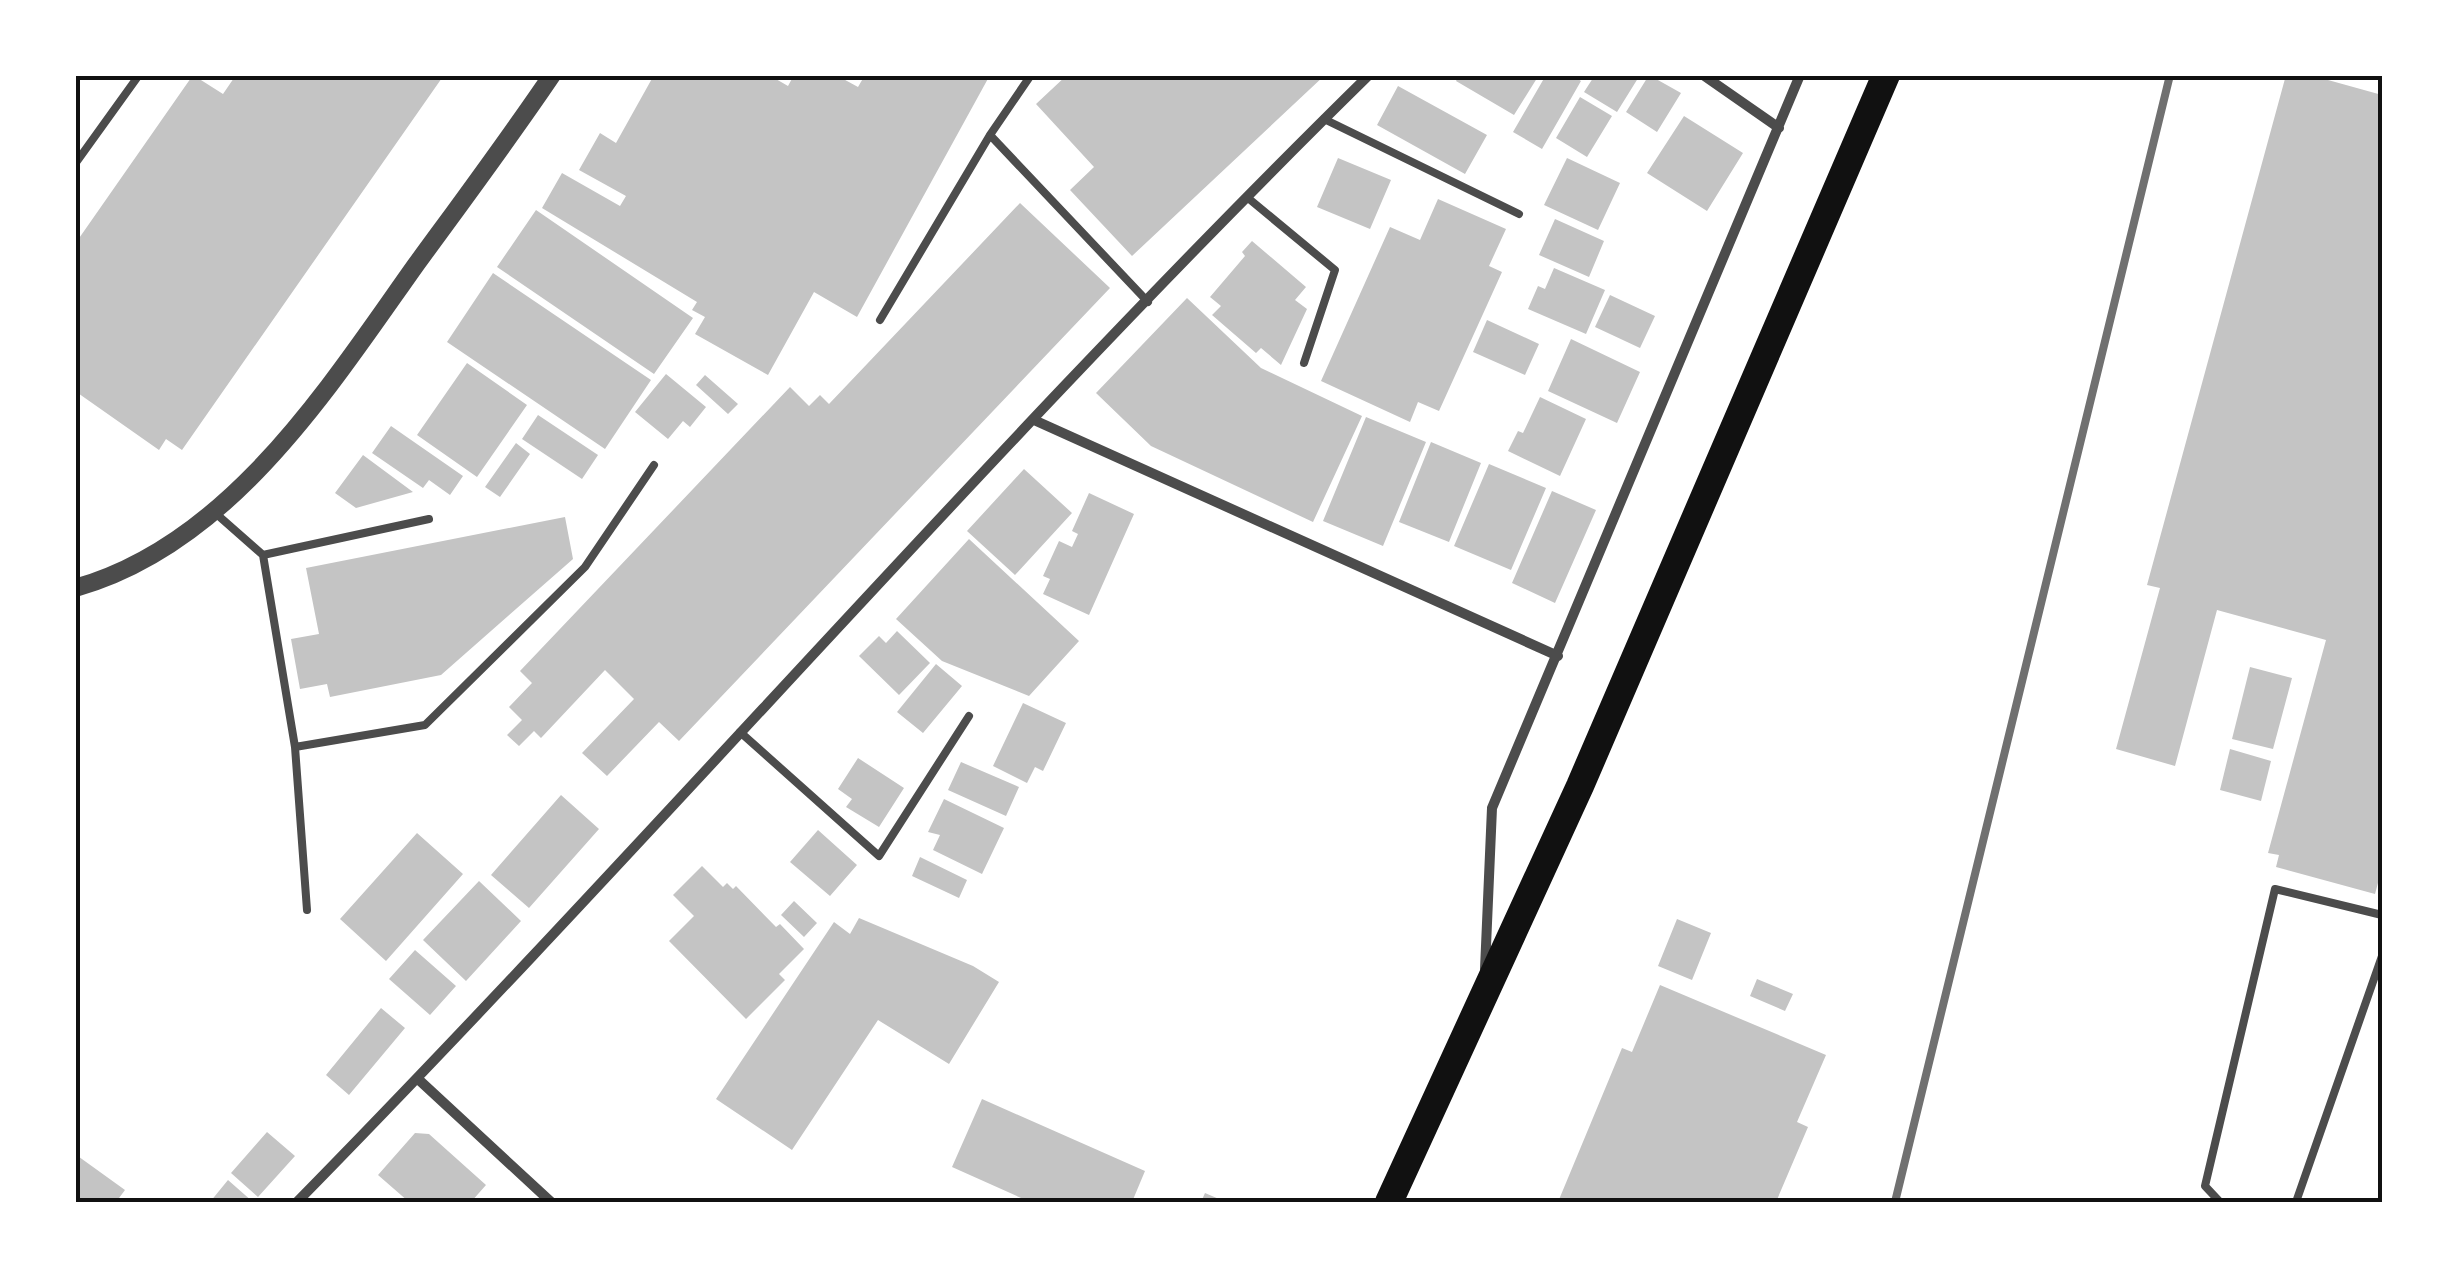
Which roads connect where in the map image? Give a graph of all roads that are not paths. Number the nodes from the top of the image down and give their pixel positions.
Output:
1 (139, 75) edge
2 (552, 75) edge
3 (1031, 75) edge
4 (1369, 75) edge
5 (1704, 75) edge
6 (1800, 75) edge
7 (1886, 75) edge
8 (1324, 119) junction
9 (1778, 128) junction
10 (990, 135) junction
11 (75, 164) edge
12 (1248, 198) junction
13 (1518, 214) dead end
14 (1148, 302) junction
15 (880, 320) dead end
16 (1304, 362) dead end
17 (1034, 420) junction
18 (654, 465) dead end
19 (213, 511) junction
20 (428, 519) dead end
21 (264, 555) junction
22 (75, 588) edge
23 (1558, 656) junction
24 (969, 716) dead end
25 (740, 732) junction
26 (295, 748) junction
27 (307, 910) dead end
28 (2382, 915) edge
29 (2382, 956) edge
30 (1484, 990) junction
31 (418, 1079) junction
32 (546, 1200) edge
33 (297, 1202) edge
34 (1390, 1202) edge
35 (2220, 1202) edge
36 (2296, 1202) edge

1 - 11 lane
2 - 19 street
3 - 10 lane
4 - 8 street
5 - 9 street
6 - 9 street
7 - 30 highway
8 - 12 street
8 - 13 lane
9 - 23 street
10 - 14 lane
10 - 15 lane
12 - 14 street
12 - 16 lane
14 - 17 street
17 - 23 street
17 - 25 street
18 - 26 lane
19 - 21 lane
19 - 22 street
20 - 21 lane
21 - 26 lane
23 - 30 street
24 - 25 lane
25 - 31 street
26 - 27 lane
28 - 35 lane
29 - 36 lane
30 - 34 highway
31 - 32 street
31 - 33 street

